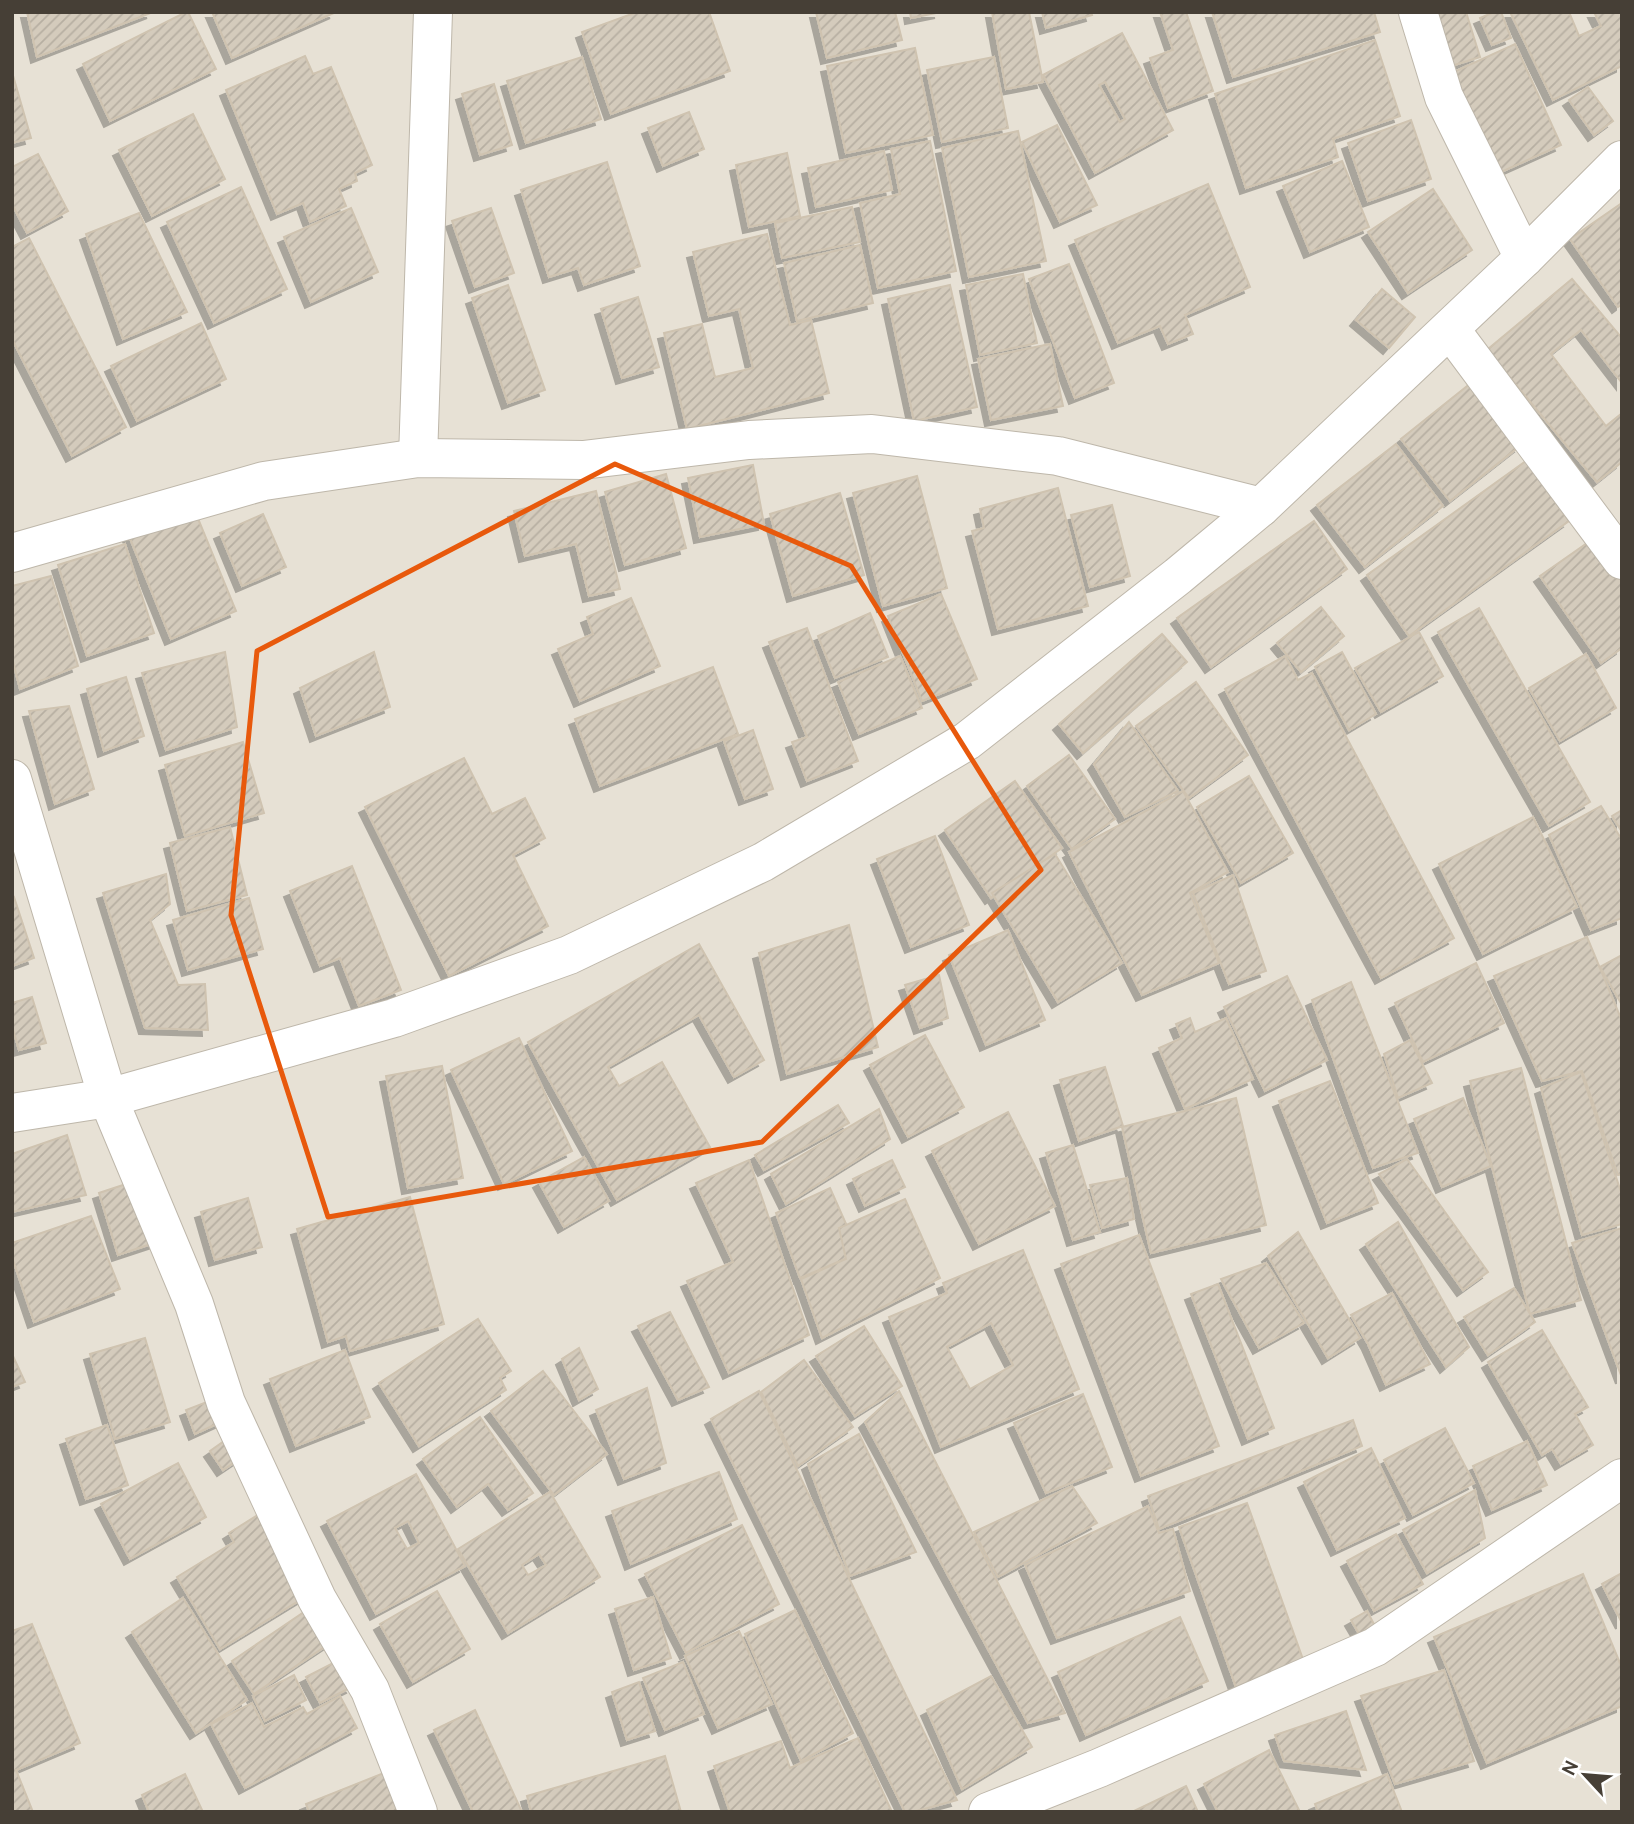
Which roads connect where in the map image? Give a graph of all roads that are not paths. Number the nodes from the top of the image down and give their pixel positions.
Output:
1 (433, 12) edge
2 (1418, 12) edge
3 (1622, 160) edge
4 (1524, 258) junction
5 (1450, 329) junction
6 (418, 458) junction
7 (1261, 507) junction
8 (12, 553) edge
9 (1622, 560) edge
10 (12, 779) edge
11 (108, 1098) junction
12 (12, 1113) edge
13 (1622, 1478) edge
14 (418, 1812) edge
15 (988, 1812) edge

1 - 6 street
2 - 4 street
3 - 4 street
4 - 5 street
5 - 7 street
5 - 9 street
6 - 7 street
6 - 8 street
7 - 11 street
10 - 11 street
11 - 12 street
11 - 14 street
13 - 15 street

